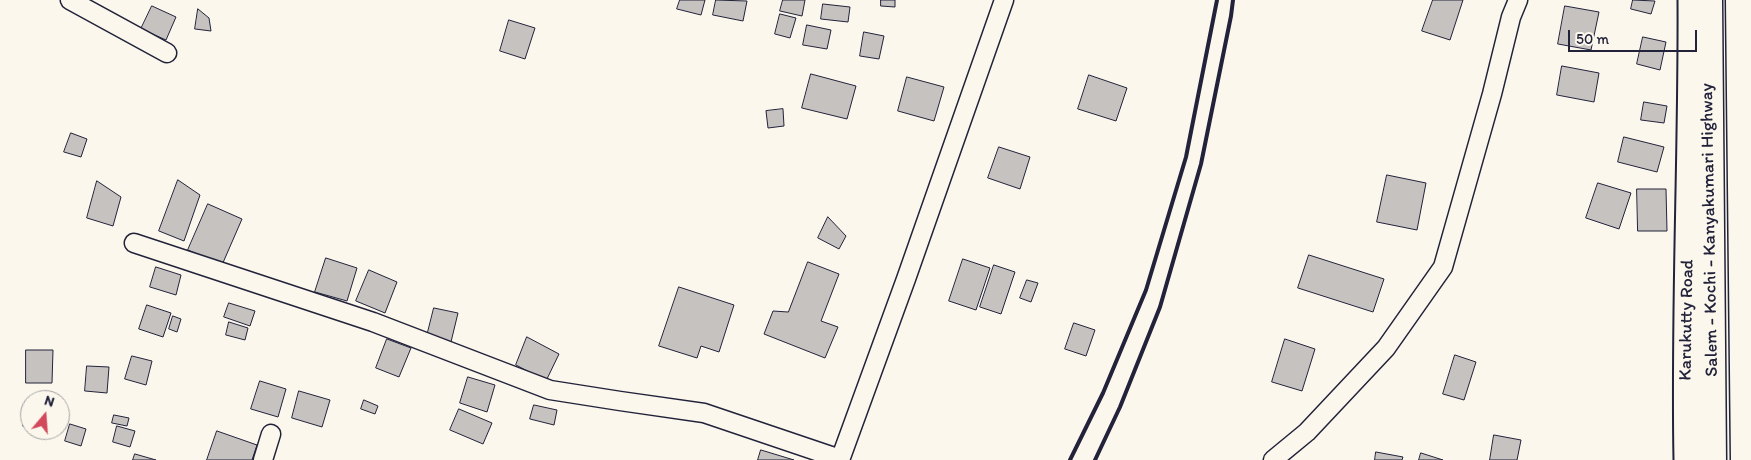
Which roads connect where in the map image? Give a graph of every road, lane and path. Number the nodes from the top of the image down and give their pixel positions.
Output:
1 (70, 0) edge
2 (1004, 0) edge
3 (1518, 0) edge
4 (1691, 0) edge
5 (1708, 0) edge
6 (1740, 0) edge
7 (167, 53) dead end
8 (134, 243) dead end
9 (271, 434) dead end
10 (840, 459) edge
11 (263, 460) edge
12 (1273, 460) edge
13 (1687, 460) edge
14 (1712, 460) edge
15 (1745, 460) edge

1 - 7 street
2 - 10 street
3 - 12 street
4 - 13 street, Karukutty Road
5 - 14 highway, Salem - Kochi - Kanyakumari Highway
6 - 15 highway, Salem - Kochi - Kanyakumari Highway
8 - 10 street
9 - 11 street

